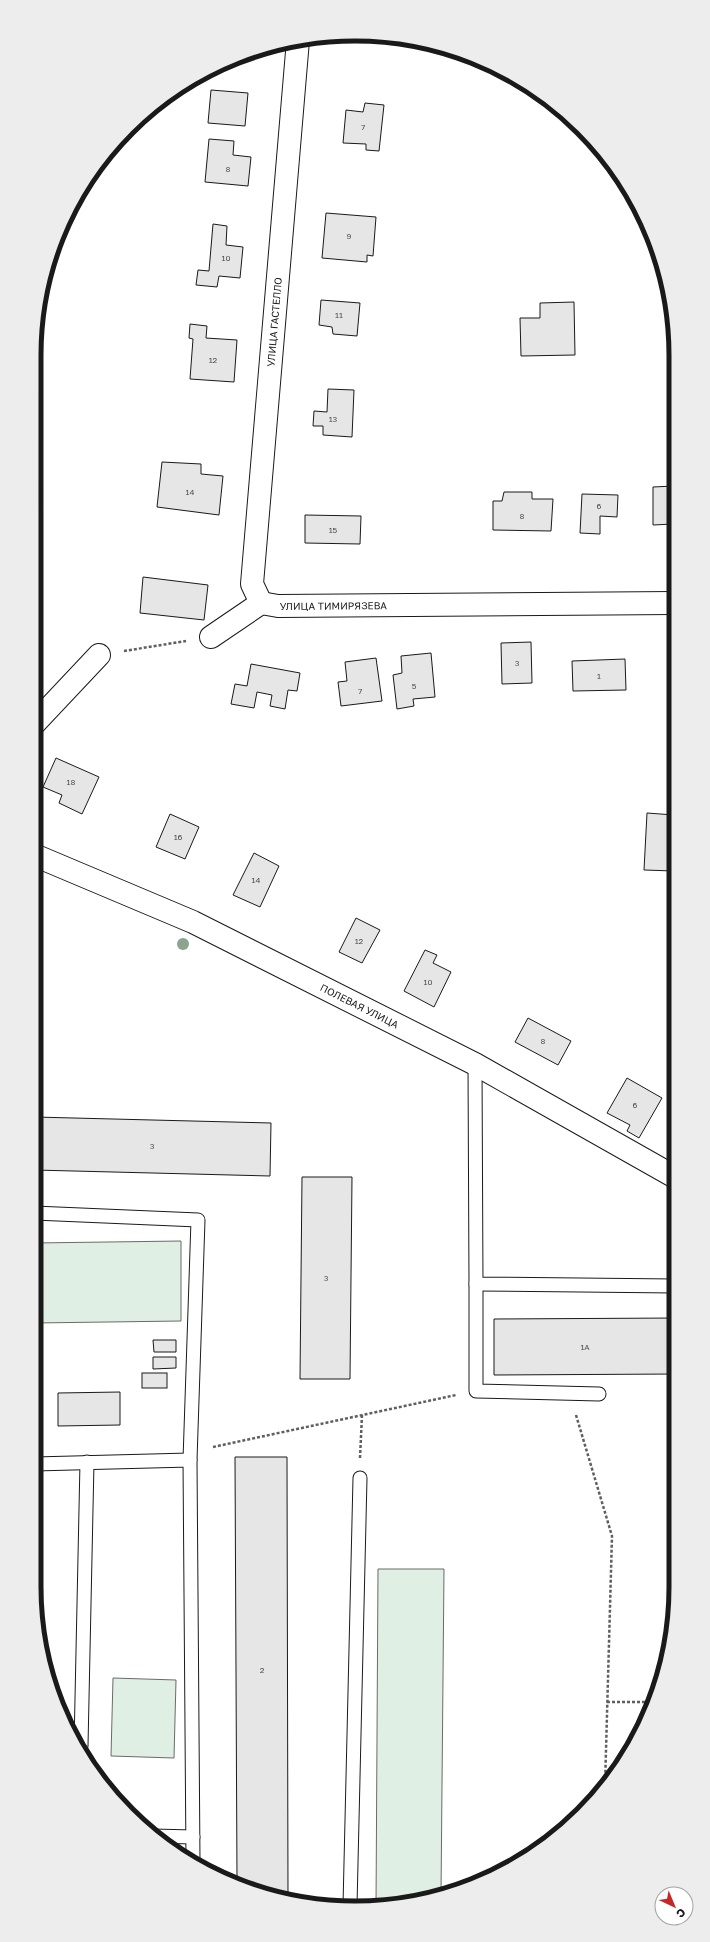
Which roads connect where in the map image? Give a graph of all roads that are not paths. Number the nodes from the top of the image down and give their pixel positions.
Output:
1 (297, 46) edge
2 (261, 603) junction
3 (669, 603) edge
4 (211, 636) road end
5 (99, 655) road end
6 (41, 717) edge
7 (41, 858) edge
8 (475, 1064) junction
9 (669, 1174) edge
10 (41, 1213) edge
11 (476, 1284) junction
12 (669, 1286) edge
13 (599, 1394) dead end
14 (190, 1456) junction
15 (87, 1462) junction
16 (41, 1464) edge
17 (360, 1478) road end
18 (81, 1741) edge
19 (164, 1836) edge
20 (193, 1837) junction
21 (193, 1856) edge
22 (350, 1901) edge

1 - 2 street, УЛИЦА ГАСТЕЛЛО
2 - 3 street, УЛИЦА ТИМИРЯЗЕВА
2 - 4 street
5 - 6 street
7 - 8 street, ПОЛЕВАЯ УЛИЦА
8 - 9 street, ПОЛЕВАЯ УЛИЦА
8 - 11 lane
10 - 14 lane
11 - 12 lane
11 - 13 lane
14 - 15 lane
14 - 20 lane
15 - 16 lane
15 - 18 lane
17 - 22 lane
19 - 20 lane
20 - 21 lane

